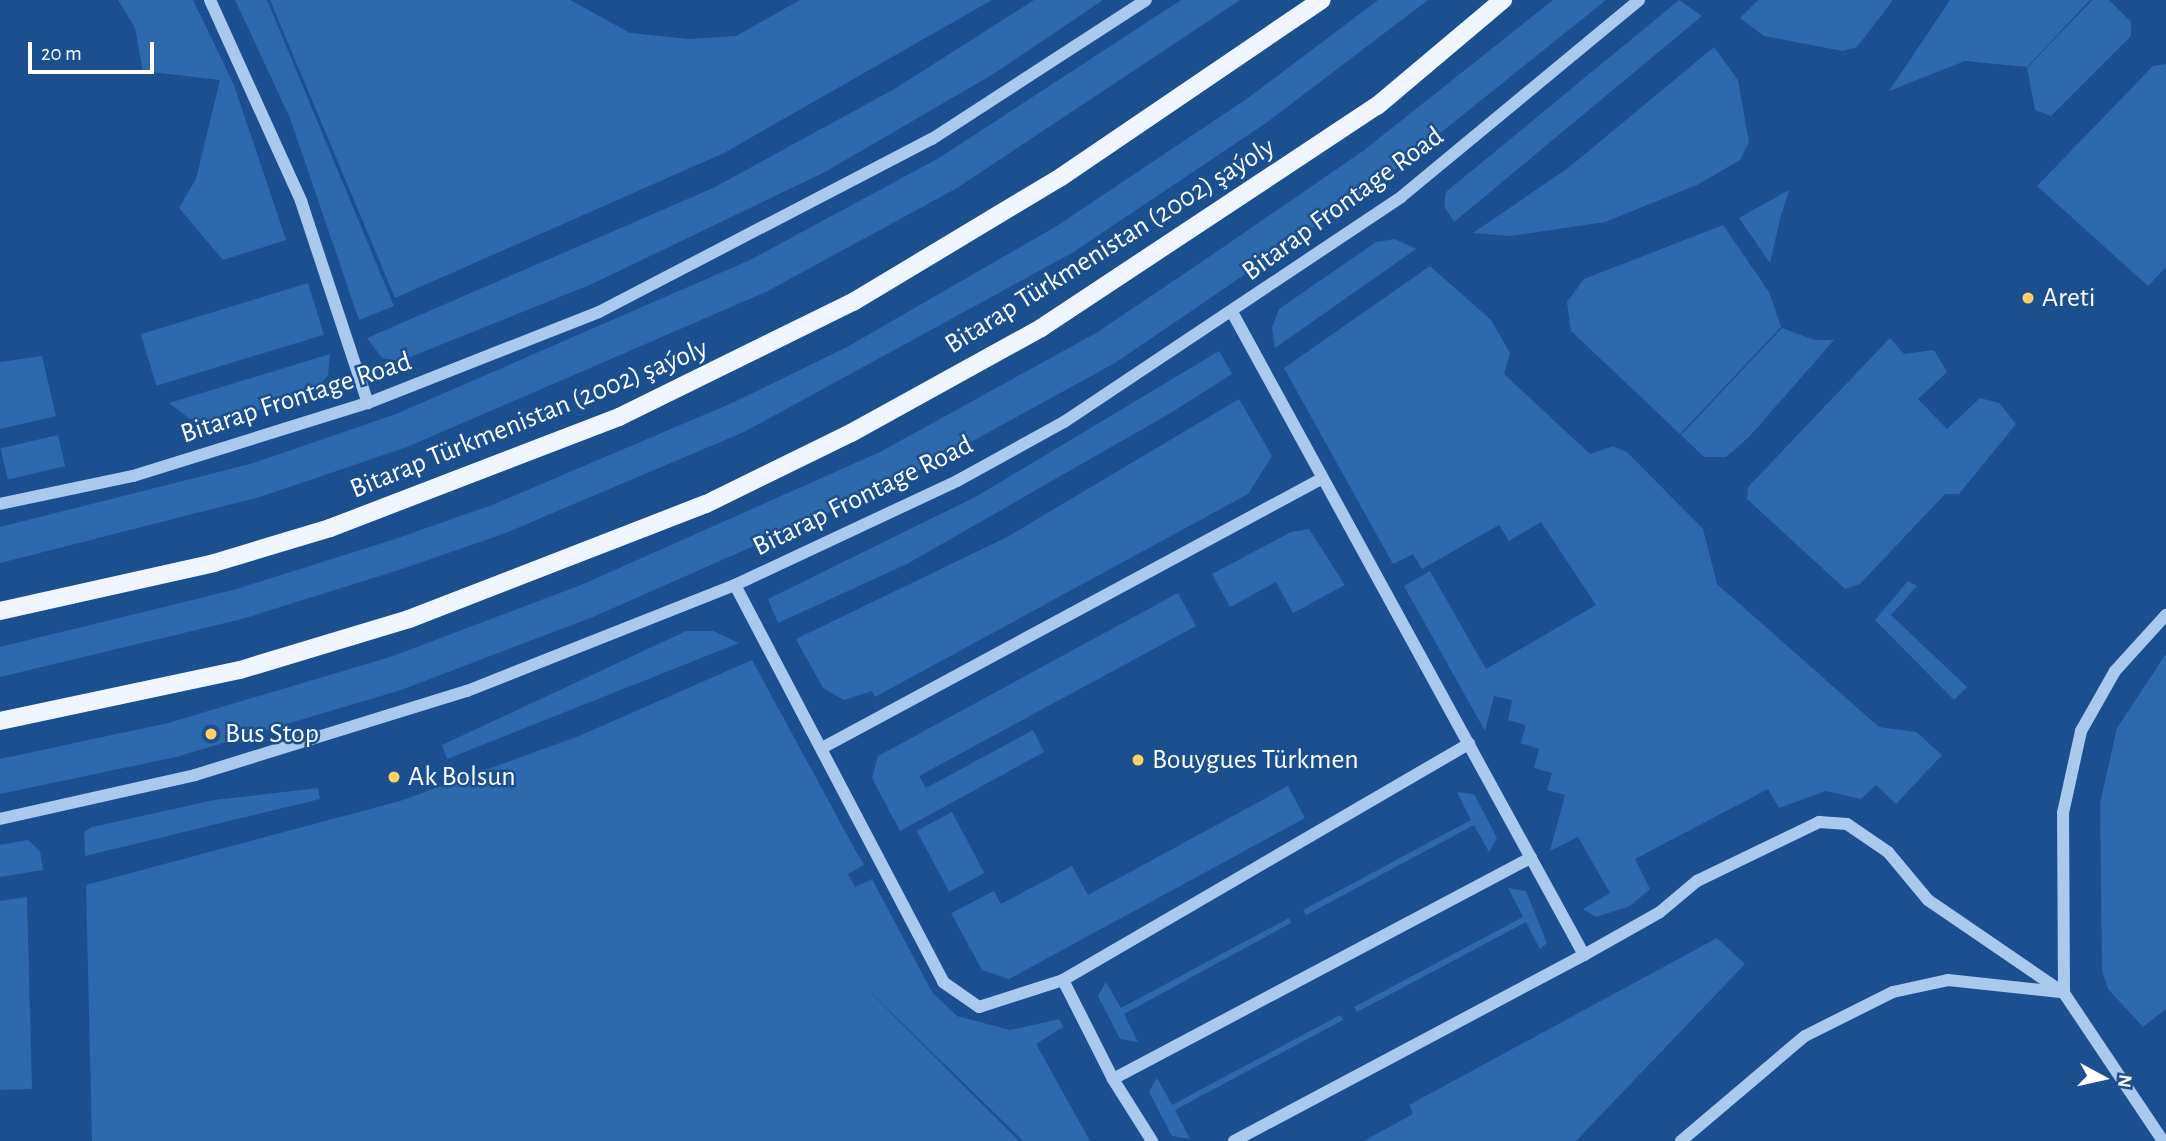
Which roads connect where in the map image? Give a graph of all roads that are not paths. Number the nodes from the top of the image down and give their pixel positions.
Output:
1 (210, 0) edge
2 (1146, 0) edge
3 (1321, 0) edge
4 (1503, 0) edge
5 (1639, 0) edge
6 (1233, 313) junction
7 (368, 403) junction
8 (1321, 479) junction
9 (0, 504) edge
10 (735, 585) junction
11 (0, 611) edge
12 (2166, 615) edge
13 (0, 721) edge
14 (1469, 744) junction
15 (822, 748) junction
16 (0, 818) edge
17 (1531, 858) junction
18 (1584, 955) junction
19 (1063, 980) junction
20 (2064, 993) junction
21 (1113, 1079) junction
22 (1152, 1141) edge
23 (1234, 1141) edge
24 (1681, 1141) edge
25 (2163, 1141) edge

1 - 7 street
2 - 7 street, Bitarap Frontage Road
3 - 11 main road, Bitarap Türkmenistan (2002) şaýoly
4 - 13 main road, Bitarap Türkmenistan (2002) şaýoly
5 - 6 street, Bitarap Frontage Road
6 - 8 street
6 - 10 street, Bitarap Frontage Road
7 - 9 street, Bitarap Frontage Road
8 - 14 street
8 - 15 street
10 - 15 street
10 - 16 street, Bitarap Frontage Road
12 - 20 street
14 - 17 street
14 - 19 street
15 - 19 street
17 - 18 street
17 - 21 street
18 - 20 street
18 - 23 street
19 - 21 street
20 - 24 street
20 - 25 street
21 - 22 street

